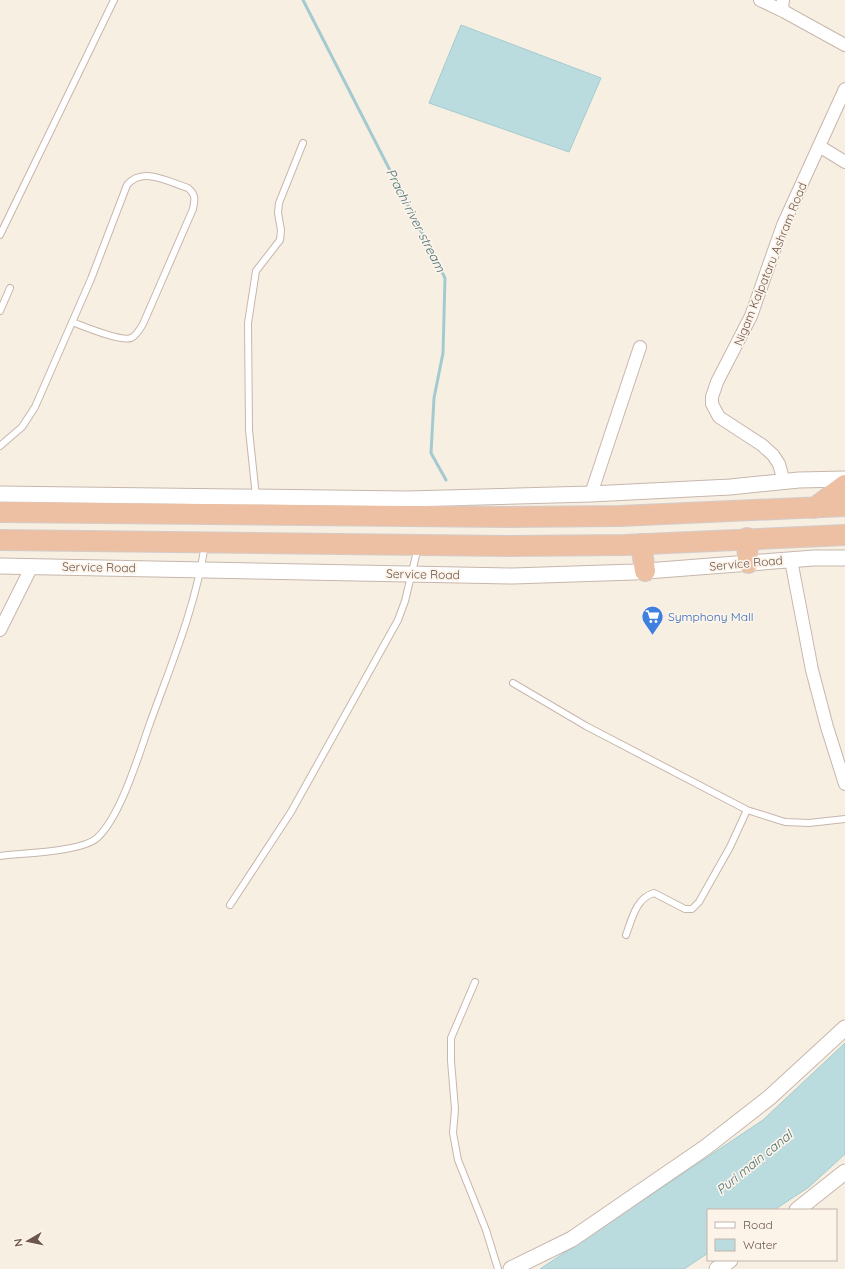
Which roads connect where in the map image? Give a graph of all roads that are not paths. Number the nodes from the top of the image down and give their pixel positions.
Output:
1 (114, 0) edge
2 (760, 0) edge
3 (783, 0) edge
4 (785, 12) junction
5 (845, 45) edge
6 (845, 89) edge
7 (303, 143) dead end
8 (819, 146) junction
9 (845, 162) edge
10 (0, 235) edge
11 (10, 288) dead end
12 (0, 310) edge
13 (72, 322) junction
14 (640, 347) dead end
15 (0, 446) edge
16 (845, 479) edge
17 (784, 482) junction
18 (845, 486) edge
19 (0, 494) edge
20 (591, 494) junction
21 (256, 499) junction
22 (207, 506) junction
23 (845, 506) edge
24 (814, 508) junction
25 (0, 512) edge
26 (845, 535) edge
27 (747, 538) junction
28 (0, 540) edge
29 (205, 544) junction
30 (641, 544) junction
31 (418, 546) junction
32 (845, 558) edge
33 (791, 560) junction
34 (748, 563) junction
35 (0, 566) edge
36 (32, 566) junction
37 (201, 569) junction
38 (645, 572) junction
39 (412, 574) junction
40 (0, 630) edge
41 (513, 683) dead end
42 (845, 784) edge
43 (747, 810) junction
44 (845, 819) edge
45 (0, 856) edge
46 (230, 905) dead end
47 (626, 935) dead end
48 (475, 982) dead end
49 (845, 1028) edge
50 (845, 1172) edge
51 (798, 1209) edge
52 (729, 1261) edge
53 (498, 1269) edge
54 (511, 1269) edge
55 (717, 1269) edge

1 - 10 lane
2 - 4 street
3 - 4 street
4 - 5 street
6 - 8 street, Nigam Kalpataru Ashram Road
7 - 21 lane
8 - 9 street
8 - 17 street, Nigam Kalpataru Ashram Road
11 - 12 lane
13 - 13 lane
13 - 15 lane
14 - 20 street
16 - 17 street
17 - 20 street
18 - 24 highway
19 - 22 street
20 - 21 street
21 - 22 street
22 - 24 highway
22 - 25 highway
23 - 24 highway
26 - 27 highway
27 - 30 highway
27 - 34 highway
28 - 29 highway
29 - 31 highway
29 - 37 lane
30 - 31 highway
30 - 38 highway
31 - 39 lane
32 - 33 street, Service Road
33 - 34 street, Service Road
33 - 42 street
34 - 38 street, Service Road
35 - 36 street, Service Road
36 - 37 street, Service Road
36 - 40 street
37 - 39 street, Service Road
37 - 45 lane
38 - 39 street, Service Road
39 - 46 lane
41 - 43 lane
43 - 44 lane
43 - 47 lane
48 - 53 lane
49 - 54 street
50 - 51 street
52 - 55 street

